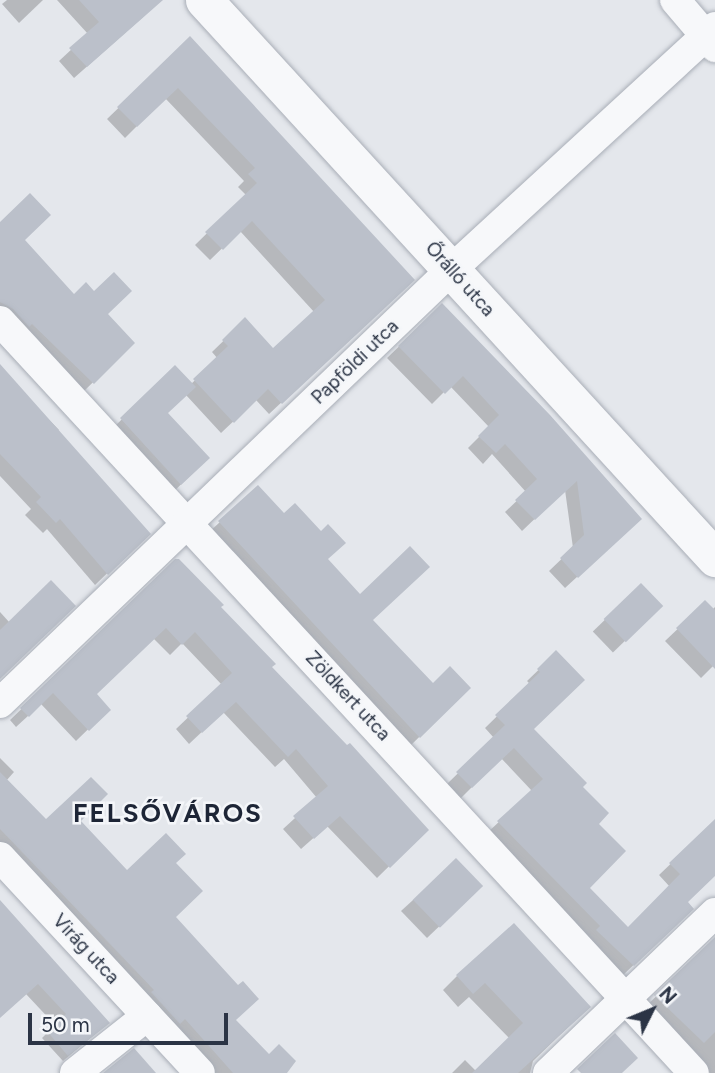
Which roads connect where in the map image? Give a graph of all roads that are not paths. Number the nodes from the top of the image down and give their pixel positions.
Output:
1 (204, 0) edge
2 (675, 0) edge
3 (712, 37) edge
4 (452, 270) junction
5 (0, 321) edge
6 (188, 522) junction
7 (715, 558) edge
8 (0, 703) edge
9 (0, 857) edge
10 (715, 913) edge
11 (626, 1000) junction
12 (147, 1016) junction
13 (75, 1073) edge
14 (200, 1073) edge
15 (548, 1073) edge
16 (694, 1073) edge

1 - 4 street, Őrálló utca
2 - 3 street
3 - 4 street, Papföldi utca
4 - 6 street, Papföldi utca
4 - 7 street, Őrálló utca
5 - 6 street, Zöldkert utca
6 - 8 street, Papföldi utca
6 - 11 street, Zöldkert utca
9 - 12 street, Virág utca
10 - 11 street
11 - 15 street
11 - 16 street, Zöldkert utca
12 - 13 street
12 - 14 street, Virág utca

